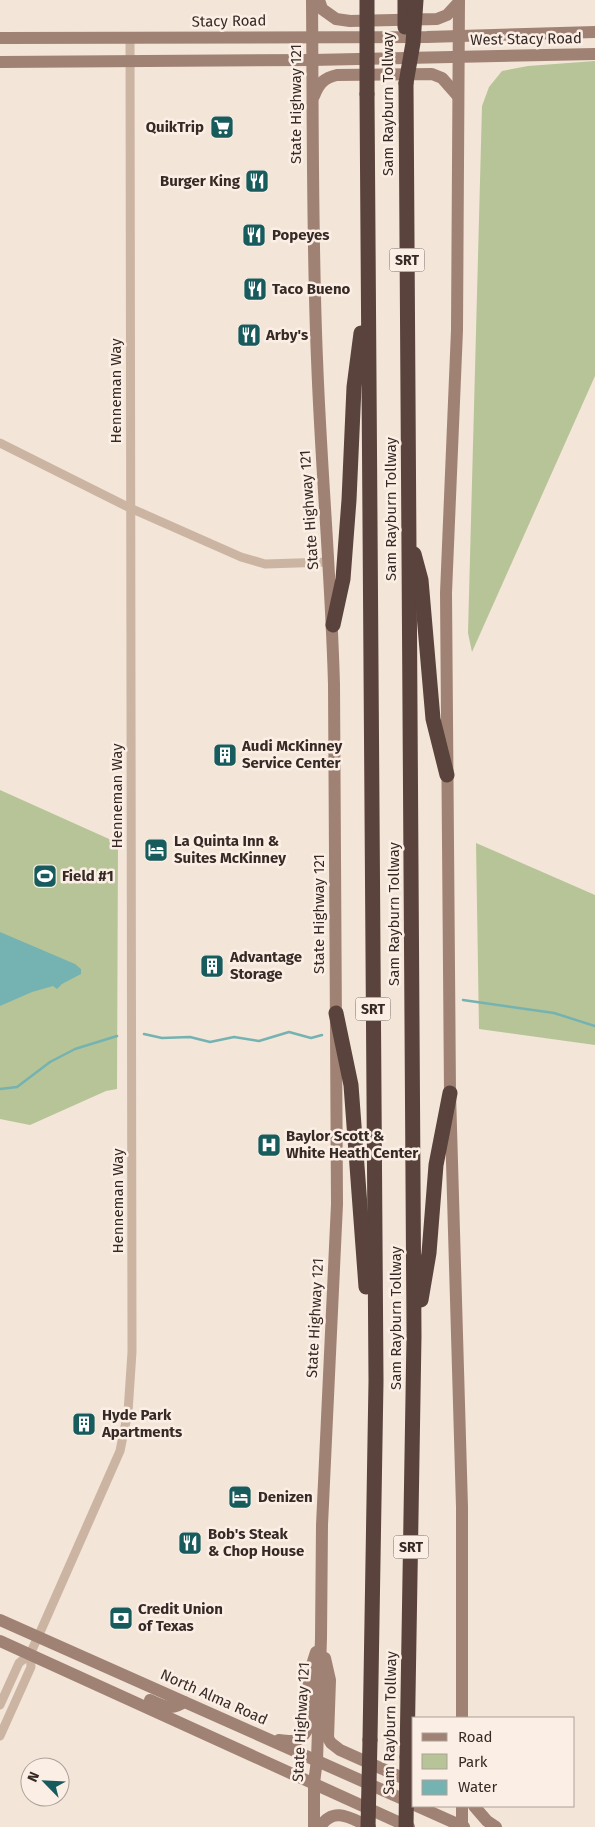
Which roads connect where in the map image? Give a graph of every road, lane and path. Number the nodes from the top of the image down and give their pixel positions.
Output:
1 (312, 0) edge
2 (319, 0) edge
3 (366, 0) edge
4 (405, 0) edge
5 (416, 0) edge
6 (459, 1) edge
7 (595, 32) edge
8 (312, 36) junction
9 (459, 36) junction
10 (0, 38) edge
11 (130, 38) junction
12 (595, 54) edge
13 (458, 57) junction
14 (312, 60) junction
15 (0, 62) edge
16 (131, 62) junction
17 (406, 88) junction
18 (457, 95) junction
19 (312, 99) junction
20 (368, 277) junction
21 (0, 443) edge
22 (130, 508) junction
23 (408, 533) junction
24 (329, 562) junction
25 (332, 625) junction
26 (447, 775) junction
27 (336, 1013) junction
28 (450, 1093) junction
29 (414, 1336) junction
30 (376, 1381) junction
31 (0, 1620) edge
32 (38, 1637) junction
33 (321, 1638) junction
34 (0, 1641) edge
35 (30, 1654) junction
36 (110, 1691) junction
37 (184, 1702) junction
38 (0, 1705) edge
39 (462, 1717) edge
40 (229, 1721) junction
41 (178, 1722) junction
42 (0, 1736) edge
43 (266, 1738) junction
44 (316, 1760) junction
45 (412, 1782) edge
46 (314, 1783) junction
47 (412, 1803) edge
48 (419, 1807) edge
49 (462, 1807) edge
50 (475, 1807) edge
51 (314, 1827) edge
52 (320, 1827) edge
53 (369, 1827) edge
54 (408, 1827) edge
55 (462, 1827) edge
56 (496, 1827) edge

1 - 8 main road, State Highway 121
2 - 6 main road
3 - 20 highway, Sam Rayburn Tollway / SRT, bridge
4 - 17 highway, Sam Rayburn Tollway / SRT, bridge
5 - 17 highway, bridge
6 - 9 main road
7 - 9 main road, West Stacy Road
8 - 9 main road, Stacy Road
8 - 11 main road, Stacy Road
8 - 14 main road, State Highway 121
9 - 13 main road
10 - 11 main road, Stacy Road
11 - 16 street, Henneman Way
12 - 13 main road, West Stacy Road
13 - 14 main road
13 - 18 main road
14 - 16 main road
14 - 19 main road, State Highway 121
15 - 16 main road
16 - 22 street, Henneman Way
17 - 23 highway, Sam Rayburn Tollway / SRT
18 - 19 main road
18 - 26 main road
19 - 24 main road, State Highway 121
20 - 25 highway
20 - 30 highway, Sam Rayburn Tollway / SRT
21 - 22 street
22 - 24 street
22 - 32 street, Henneman Way
23 - 26 highway
23 - 29 highway, Sam Rayburn Tollway / SRT
24 - 25 main road, State Highway 121
25 - 27 main road, State Highway 121
26 - 28 main road
27 - 30 highway
27 - 33 main road, State Highway 121
28 - 29 highway
28 - 39 main road
29 - 54 highway, Sam Rayburn Tollway / SRT, bridge
30 - 53 highway, Sam Rayburn Tollway / SRT, bridge
31 - 32 main road, North Alma Road
32 - 35 street, Henneman Way
32 - 37 main road, North Alma Road
33 - 43 main road
33 - 44 main road, State Highway 121
33 - 45 main road
34 - 35 main road
35 - 36 main road
35 - 38 street, Henneman Way
35 - 42 street, Henneman Way
36 - 37 main road
36 - 41 main road
37 - 40 main road, North Alma Road
40 - 41 main road
40 - 43 main road, North Alma Road
41 - 46 main road
43 - 44 main road, North Alma Road
44 - 46 main road, State Highway 121
44 - 47 main road, North Alma Road
46 - 51 main road, State Highway 121
46 - 54 main road
48 - 55 main road
49 - 55 main road
50 - 56 main road
52 - 53 main road

